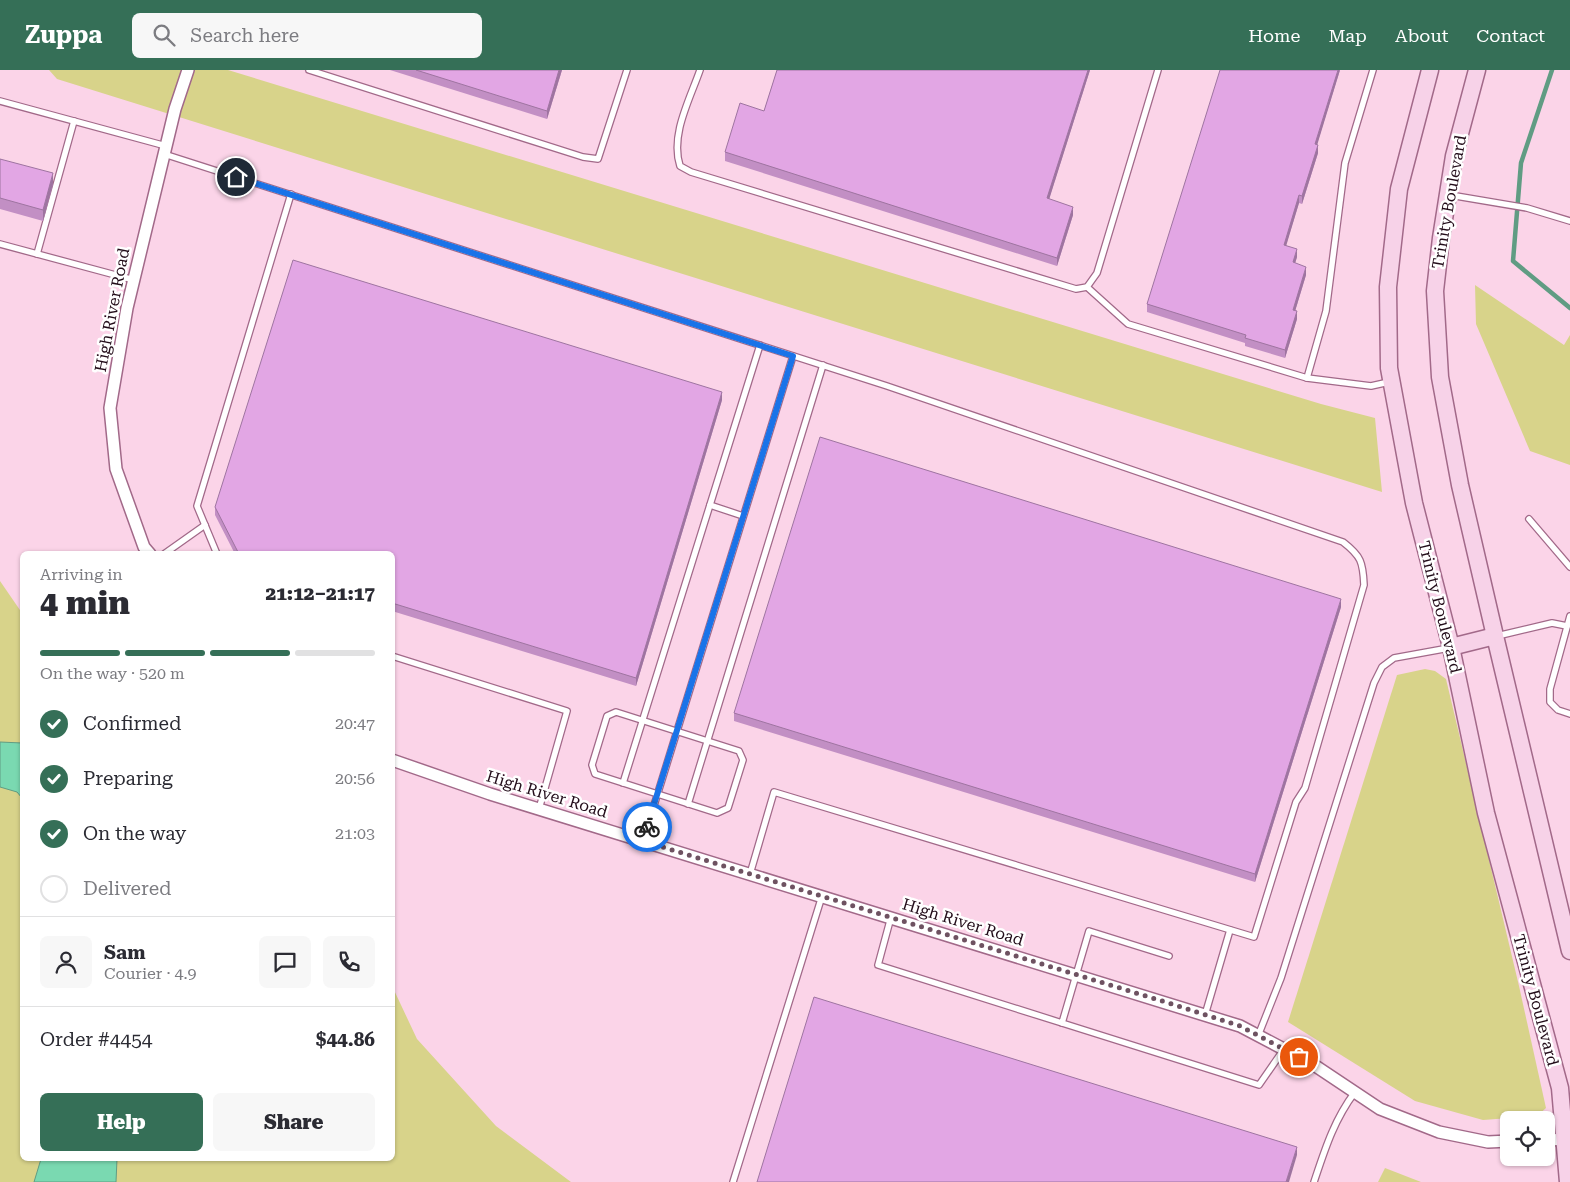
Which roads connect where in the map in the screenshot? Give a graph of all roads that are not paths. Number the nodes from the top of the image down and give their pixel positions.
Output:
1 (188, 70) edge
2 (309, 70) edge
3 (627, 70) edge
4 (700, 70) edge
5 (1158, 70) edge
6 (1373, 70) edge
7 (1430, 70) edge
8 (1478, 70) edge
9 (0, 101) edge
10 (74, 121) junction
11 (165, 150) junction
12 (291, 194) junction
13 (1448, 195) junction
14 (1570, 221) edge
15 (0, 244) edge
16 (37, 254) junction
17 (134, 280) junction
18 (1087, 286) junction
19 (760, 345) junction
20 (793, 356) junction
21 (823, 365) junction
22 (1307, 378) junction
23 (1391, 382) junction
24 (710, 505) junction
25 (744, 516) junction
26 (1529, 518) dead end
27 (205, 525) junction
28 (147, 551) edge
29 (168, 551) edge
30 (216, 551) edge
31 (1570, 566) edge
32 (1570, 616) edge
33 (1566, 626) junction
34 (1494, 636) junction
35 (1451, 647) junction
36 (395, 657) edge
37 (1570, 714) edge
38 (643, 721) junction
39 (677, 732) junction
40 (707, 741) junction
41 (395, 761) edge
42 (623, 783) junction
43 (658, 794) junction
44 (688, 804) junction
45 (539, 809) junction
46 (643, 841) junction
47 (750, 874) junction
48 (822, 896) junction
49 (891, 917) junction
50 (1230, 930) junction
51 (1570, 951) edge
52 (1169, 956) dead end
53 (1076, 974) junction
54 (1205, 1015) junction
55 (1062, 1023) junction
56 (1258, 1036) junction
57 (1284, 1049) junction
58 (1355, 1092) junction
59 (1567, 1139) edge
60 (1500, 1141) edge
61 (733, 1182) edge
62 (1314, 1182) edge
63 (1568, 1182) edge

1 - 11 street, High River Road
2 - 3 lane
4 - 18 lane
5 - 18 lane
6 - 22 lane
7 - 23 main road, Trinity Boulevard
8 - 13 main road, Trinity Boulevard
9 - 10 lane
10 - 11 lane
10 - 16 lane
11 - 12 lane
11 - 17 street, High River Road
12 - 19 lane
12 - 27 lane
13 - 14 lane
13 - 34 main road, Trinity Boulevard
15 - 16 lane
16 - 17 lane
17 - 28 street, High River Road
18 - 22 lane
19 - 20 lane
19 - 24 lane
20 - 21 lane
20 - 25 lane
21 - 40 lane
21 - 50 lane
22 - 23 lane
23 - 35 main road, Trinity Boulevard
24 - 25 lane
24 - 38 lane
25 - 39 lane
26 - 31 lane
27 - 29 lane
27 - 30 lane
32 - 33 lane
33 - 34 lane
33 - 37 lane
34 - 35 main road
34 - 51 main road, Trinity Boulevard
35 - 56 lane
35 - 59 main road, Trinity Boulevard
36 - 45 lane
38 - 39 lane
38 - 42 lane
38 - 42 lane
39 - 40 lane
39 - 43 lane
40 - 44 lane
40 - 44 lane
41 - 45 street, High River Road
42 - 43 lane
43 - 44 lane
43 - 46 lane
45 - 46 street, High River Road
46 - 47 street, High River Road
47 - 48 street, High River Road
47 - 50 lane
48 - 49 street, High River Road
48 - 61 lane
49 - 53 street, High River Road
49 - 55 lane
50 - 54 lane
52 - 53 lane
53 - 54 street, High River Road
53 - 55 lane
54 - 56 street, High River Road
55 - 57 lane
56 - 57 street, High River Road
57 - 58 street, High River Road
58 - 60 street, High River Road
58 - 62 lane
59 - 63 main road, Trinity Boulevard

